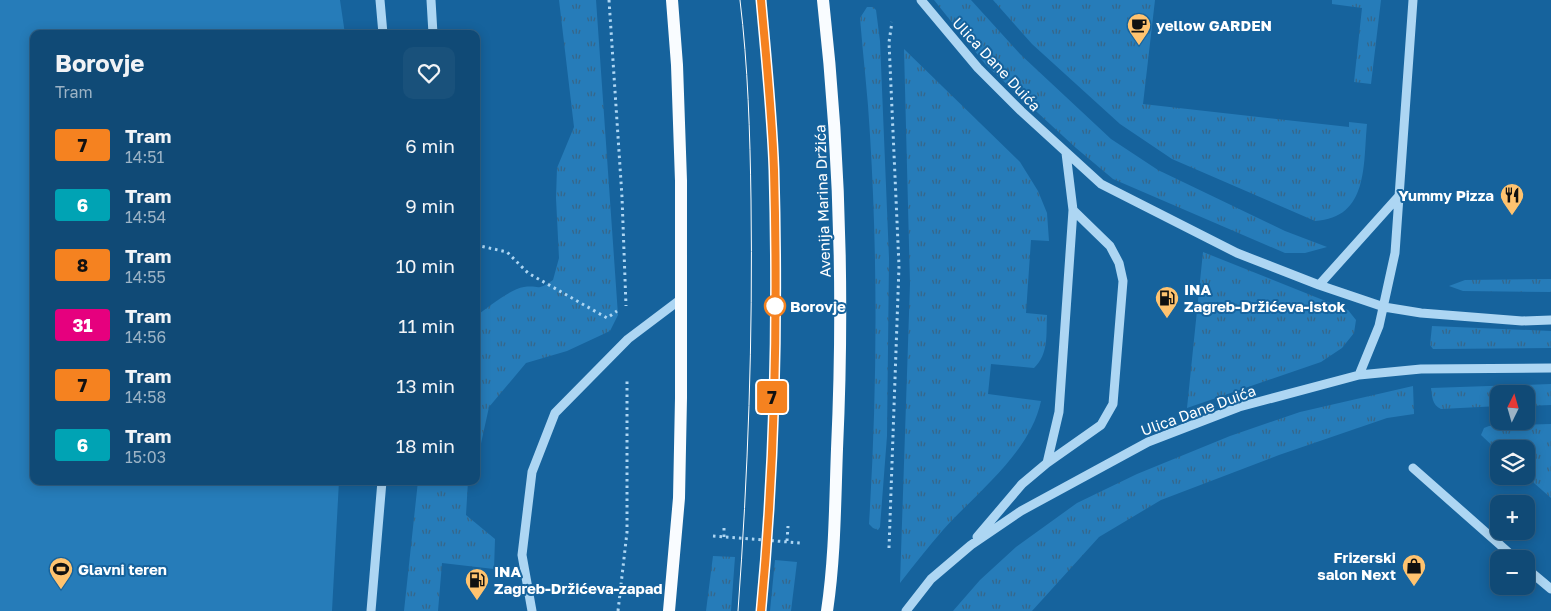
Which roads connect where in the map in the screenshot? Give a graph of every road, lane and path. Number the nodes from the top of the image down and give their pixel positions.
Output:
1 (380, 0) edge
2 (431, 0) edge
3 (609, 0) edge
4 (672, 0) edge
5 (823, 0) edge
6 (921, 0) edge
7 (1413, 0) edge
8 (892, 22) dead end
9 (383, 30) edge
10 (433, 30) edge
11 (1066, 153) junction
12 (1398, 197) junction
13 (1073, 210) junction
14 (480, 246) edge
15 (1319, 285) junction
16 (681, 299) junction
17 (1384, 307) junction
18 (1551, 320) edge
19 (1551, 368) edge
20 (1359, 375) junction
21 (627, 403) dead end
22 (1047, 463) junction
23 (1413, 468) dead end
24 (382, 485) edge
25 (724, 524) dead end
26 (788, 526) dead end
27 (713, 536) dead end
28 (724, 537) junction
29 (787, 542) junction
30 (801, 543) dead end
31 (971, 545) junction
32 (889, 548) dead end
33 (1506, 550) edge
34 (1535, 576) edge
35 (1551, 589) edge
36 (371, 611) edge
37 (532, 611) edge
38 (618, 611) edge
39 (669, 611) edge
40 (827, 611) edge
41 (906, 611) edge

1 - 9 street
2 - 10 street
3 - 14 path
4 - 16 main road
5 - 40 main road, Avenija Marina Držića
6 - 11 street, Ulica Dane Duića
7 - 12 street
8 - 32 path
11 - 13 street
11 - 15 street, Ulica Dane Duića
12 - 15 street
12 - 17 street
13 - 22 street
13 - 22 street
15 - 17 street, Ulica Dane Duića
16 - 37 street
16 - 39 main road
17 - 18 street, Ulica Dane Duića
17 - 20 street
19 - 20 street, Ulica Dane Duića
20 - 31 street, Ulica Dane Duića
21 - 38 path
22 - 31 street
23 - 33 street
24 - 36 street
25 - 28 path
26 - 29 path
27 - 28 path
28 - 29 path
29 - 30 path
31 - 41 street, Ulica Dane Duića
34 - 35 street

